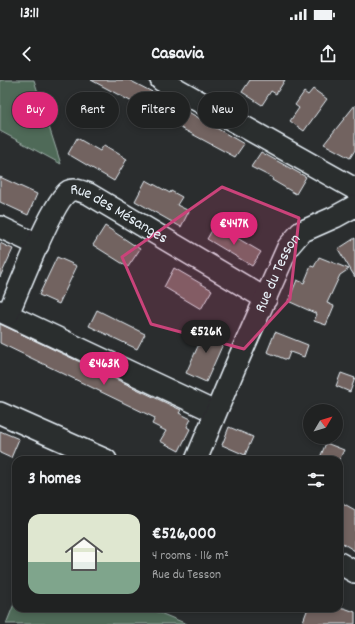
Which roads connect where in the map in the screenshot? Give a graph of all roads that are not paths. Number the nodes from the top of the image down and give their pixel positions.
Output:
1 (161, 80) edge
2 (355, 190) edge
3 (355, 206) edge
4 (0, 227) edge
5 (38, 245) junction
6 (266, 299) junction
7 (4, 313) edge
8 (215, 412) junction
9 (0, 414) edge
10 (97, 456) edge
11 (198, 456) edge
12 (343, 565) edge
13 (355, 572) edge

1 - 2 street
3 - 6 street, Rue du Tesson
4 - 5 street
5 - 6 street, Rue des Mésanges
5 - 7 street, Rue des Mésanges
6 - 8 street, Rue du Tesson
7 - 8 street
8 - 11 street, Rue du Tesson
9 - 10 street
12 - 13 street

